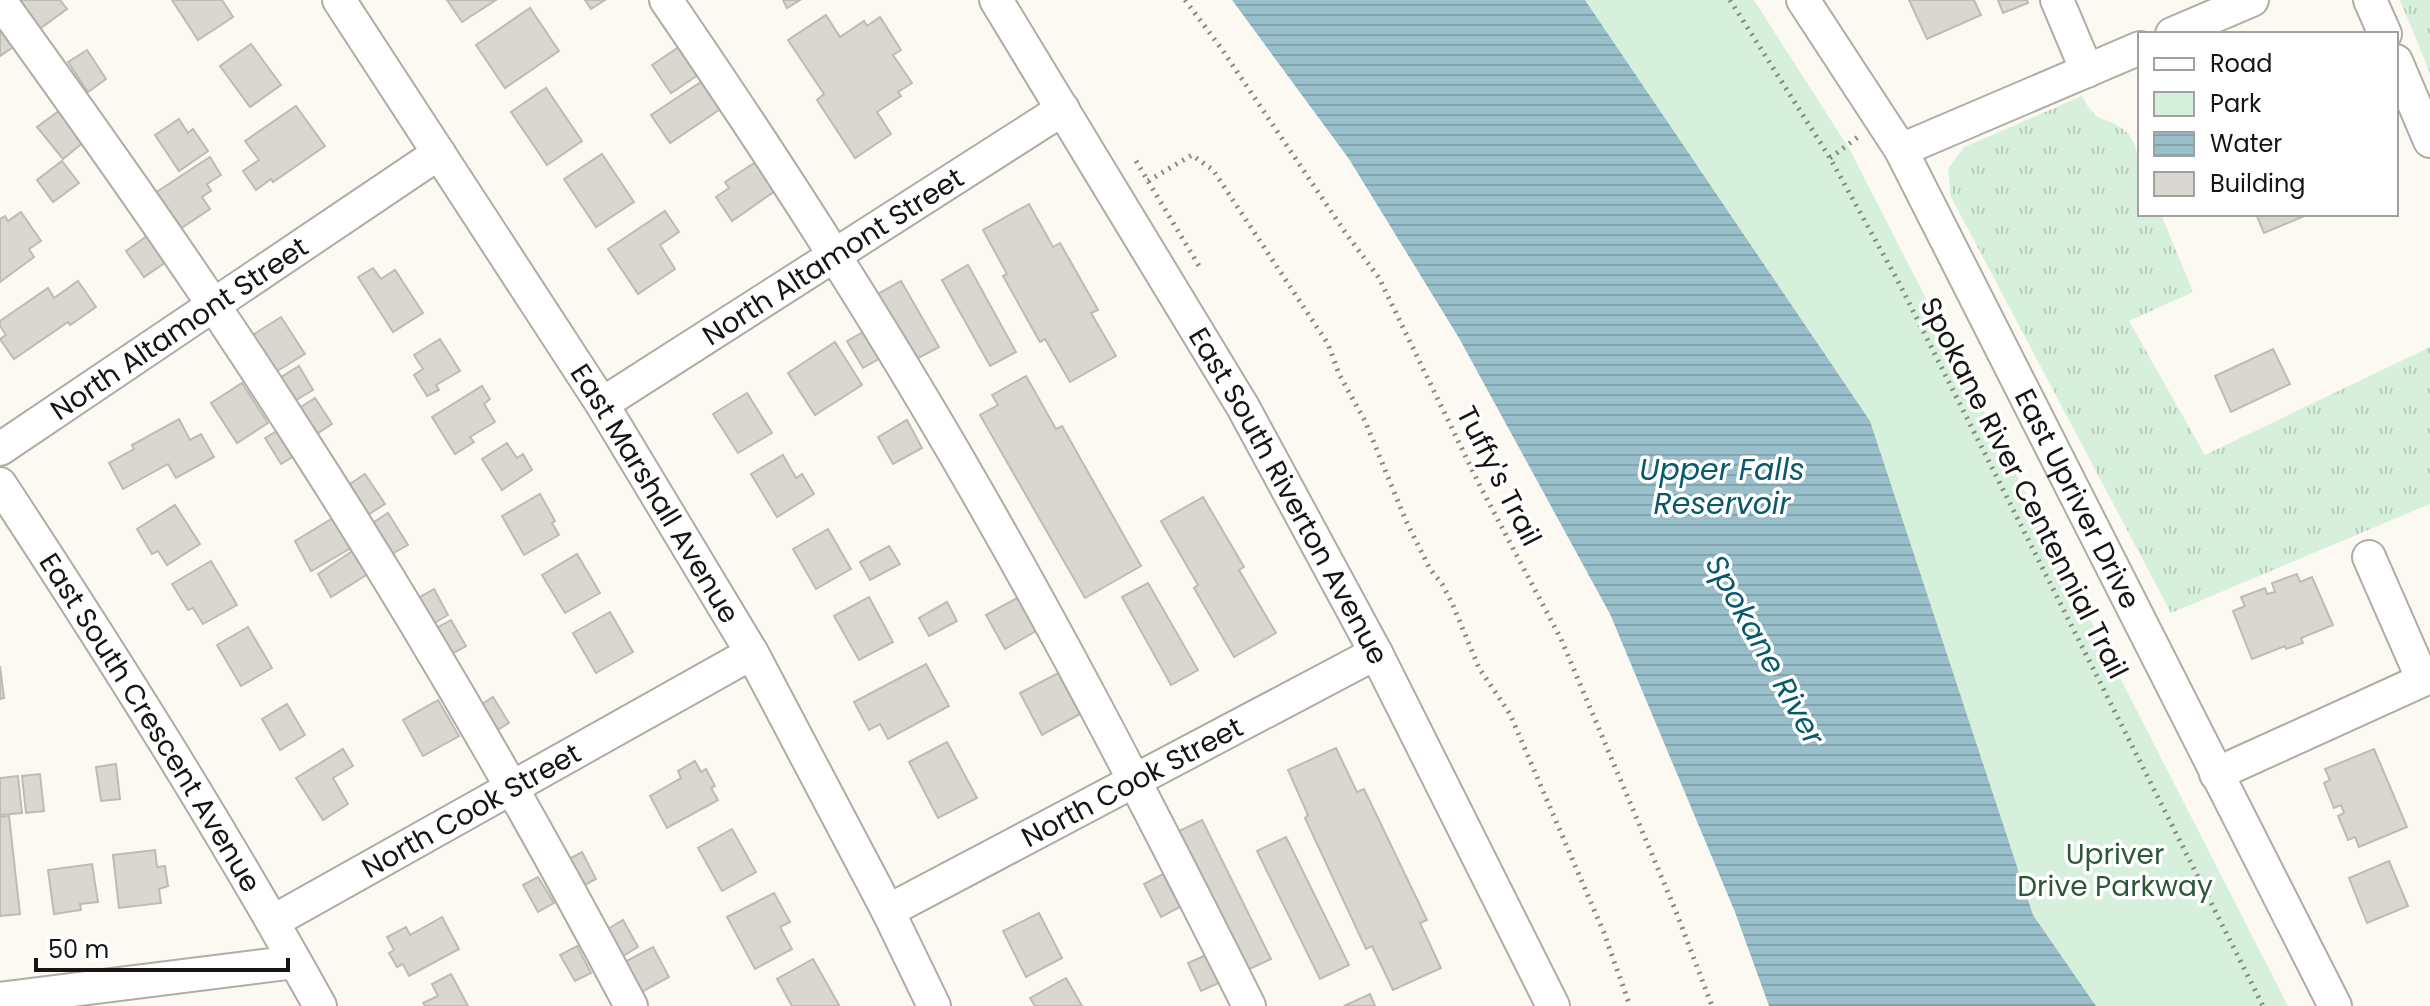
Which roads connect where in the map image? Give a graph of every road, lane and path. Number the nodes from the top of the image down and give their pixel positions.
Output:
1 (339, 0) edge
2 (666, 0) edge
3 (996, 0) edge
4 (1185, 0) edge
5 (1730, 0) edge
6 (1803, 0) edge
7 (2057, 0) edge
8 (2252, 0) edge
9 (2370, 0) edge
10 (0, 1) edge
11 (2177, 32) edge
12 (2384, 32) edge
13 (2138, 49) edge
14 (2398, 66) edge
15 (2087, 71) junction
16 (1063, 109) junction
17 (2430, 141) edge
18 (1901, 150) junction
19 (439, 153) junction
20 (1148, 181) dead end
21 (836, 256) junction
22 (212, 306) junction
23 (602, 404) junction
24 (0, 449) edge
25 (0, 484) edge
26 (2369, 557) dead end
27 (752, 653) junction
28 (1376, 653) junction
29 (2427, 688) edge
30 (2216, 774) junction
31 (1135, 779) junction
32 (511, 788) junction
33 (888, 911) junction
34 (274, 921) junction
35 (295, 962) junction
36 (0, 999) edge
37 (320, 1006) edge
38 (631, 1006) edge
39 (934, 1006) edge
40 (1249, 1006) edge
41 (1553, 1006) edge
42 (1630, 1006) edge
43 (1712, 1006) edge
44 (2263, 1006) edge
45 (2335, 1006) edge

1 - 19 street, East Marshall Avenue
2 - 21 street
3 - 16 street, East South Riverton Avenue
4 - 43 path, Tuffy's Trail
5 - 44 path, Spokane River Centennial Trail
6 - 18 street, East Upriver Drive
7 - 15 street
8 - 11 street
9 - 12 street
10 - 22 street
13 - 15 street
14 - 17 street
15 - 18 street
16 - 21 street, North Altamont Street
16 - 28 street, East South Riverton Avenue
18 - 30 street, East Upriver Drive
19 - 22 street, North Altamont Street
19 - 23 street, East Marshall Avenue
20 - 42 path
21 - 23 street, North Altamont Street
21 - 31 street
22 - 24 street, North Altamont Street
22 - 32 street
23 - 27 street, East Marshall Avenue
25 - 34 street, East South Crescent Avenue
26 - 29 street
27 - 32 street, North Cook Street
27 - 33 street, East Marshall Avenue
28 - 31 street, North Cook Street
28 - 41 street, East South Riverton Avenue
29 - 30 street
30 - 45 street, East Upriver Drive
31 - 33 street, North Cook Street
31 - 40 street
32 - 34 street, North Cook Street
32 - 38 street
33 - 39 street, East Marshall Avenue
34 - 35 street, East South Crescent Avenue
35 - 36 street
35 - 37 street, East South Crescent Avenue

